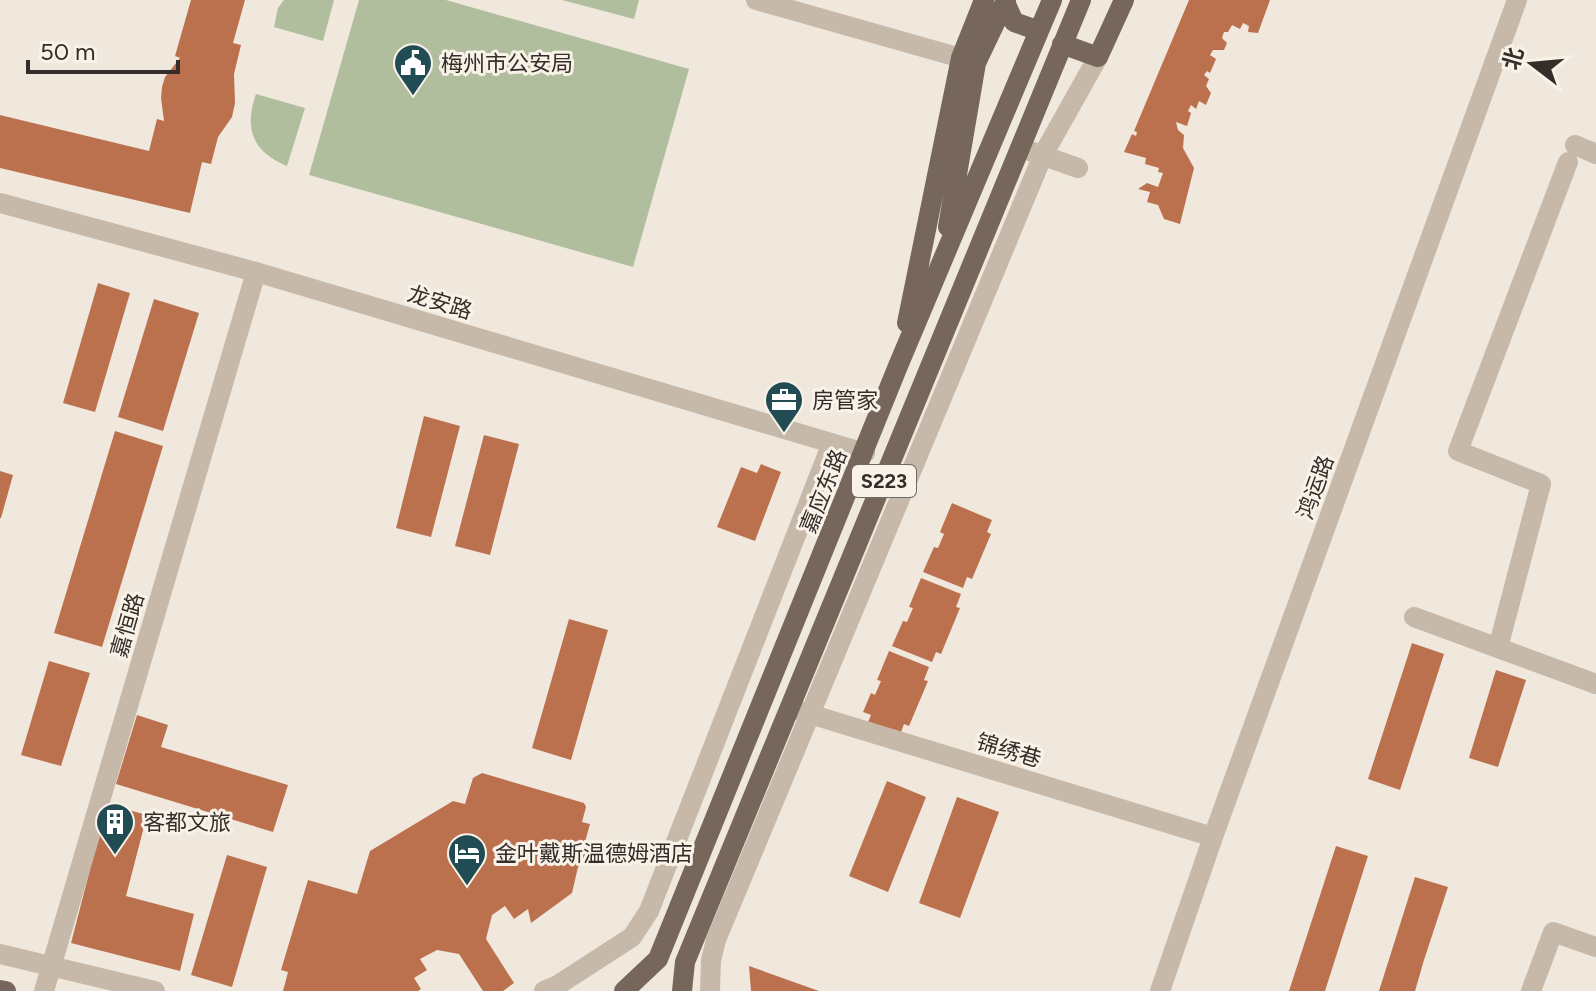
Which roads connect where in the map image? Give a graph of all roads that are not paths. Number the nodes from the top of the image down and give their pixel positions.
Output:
1 (756, 0) edge
2 (1052, 0) edge
3 (1081, 0) edge
4 (1124, 0) edge
5 (1517, 0) edge
6 (998, 1) edge
7 (1039, 31) junction
8 (1062, 44) junction
9 (1098, 57) junction
10 (961, 58) junction
11 (1019, 147) junction
12 (1596, 154) edge
13 (1043, 155) junction
14 (1078, 168) dead end
15 (0, 203) edge
16 (942, 262) junction
17 (256, 272) junction
18 (898, 366) junction
19 (832, 443) junction
20 (865, 453) junction
21 (1414, 617) dead end
22 (1498, 648) junction
23 (1596, 684) edge
24 (800, 711) junction
25 (1213, 837) junction
26 (1596, 947) edge
27 (0, 954) edge
28 (51, 966) junction
29 (44, 991) edge
30 (155, 991) edge
31 (544, 991) edge
32 (624, 991) edge
33 (682, 991) edge
34 (710, 991) edge
35 (1160, 991) edge
36 (1531, 991) edge

1 - 10 street
2 - 7 main road, 嘉应东路 / S223
3 - 8 main road, S223
4 - 9 main road
5 - 25 street, 鸿运路
6 - 7 main road
6 - 10 main road
6 - 16 main road
7 - 16 main road, 嘉应东路 / S223
8 - 9 main road
8 - 11 main road, S223
9 - 13 street
10 - 18 main road
11 - 13 street
11 - 24 main road, S223
12 - 22 street
13 - 14 street
13 - 24 street
15 - 17 street, 龙安路
16 - 18 main road, 嘉应东路 / S223
17 - 19 street, 龙安路
17 - 28 street, 嘉恒路
18 - 20 main road, 嘉应东路 / S223
19 - 20 street, 龙安路
19 - 31 street
20 - 32 main road, 嘉应东路 / S223
21 - 22 street
22 - 23 street
24 - 25 street, 锦绣巷
24 - 33 main road, S223
24 - 34 street
25 - 35 street, 鸿运路
26 - 36 street
27 - 28 street
28 - 29 street, 嘉恒路
28 - 30 street

